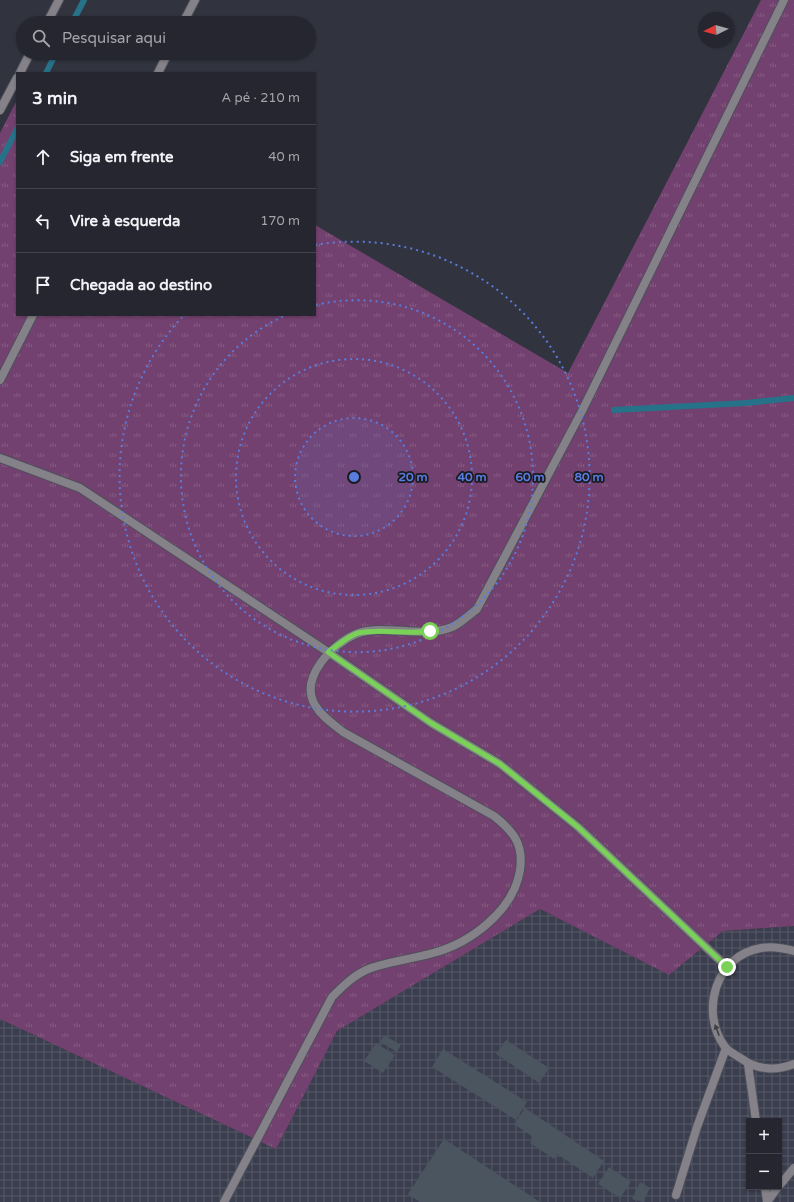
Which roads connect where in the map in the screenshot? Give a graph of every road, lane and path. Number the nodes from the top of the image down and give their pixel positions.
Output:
1 (59, 0) edge
2 (195, 0) edge
3 (784, 0) edge
4 (50, 16) edge
5 (187, 16) edge
6 (26, 60) edge
7 (164, 60) edge
8 (20, 72) edge
9 (158, 72) edge
10 (16, 80) edge
11 (0, 110) edge
12 (32, 316) edge
13 (0, 380) edge
14 (0, 458) edge
15 (328, 652) junction
16 (794, 951) edge
17 (727, 967) junction
18 (726, 1048) junction
19 (748, 1064) junction
20 (794, 1064) edge
21 (756, 1118) edge
22 (794, 1168) edge
23 (782, 1183) edge
24 (765, 1190) edge
25 (777, 1190) edge
26 (676, 1195) dead end
27 (224, 1202) edge
28 (767, 1202) edge

1 - 4 street
2 - 5 street
3 - 15 street
6 - 8 street
7 - 9 street
10 - 11 street
12 - 13 street
14 - 15 street
15 - 17 street
15 - 27 street
16 - 17 street
18 -> 17 street
18 - 19 street
18 - 26 street
19 - 20 street
19 - 21 street
22 - 23 street
24 - 28 street
25 - 28 street

